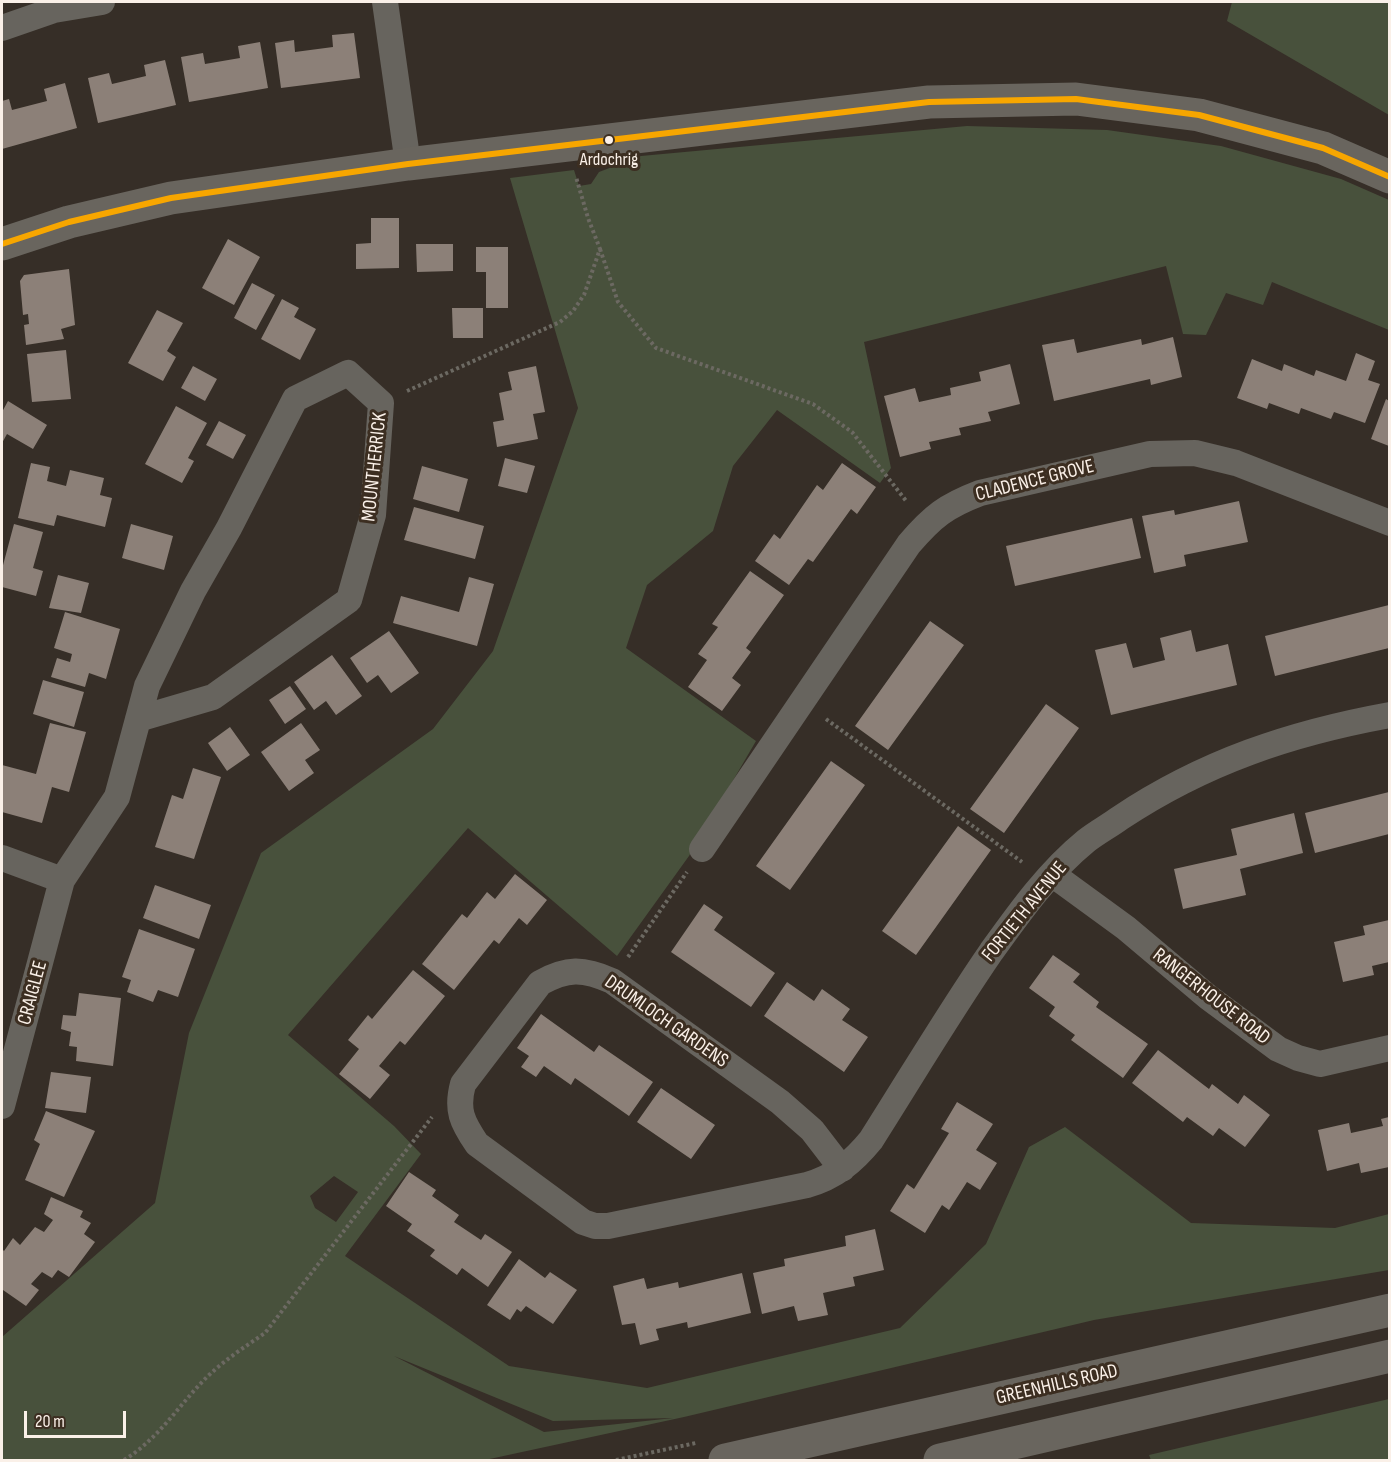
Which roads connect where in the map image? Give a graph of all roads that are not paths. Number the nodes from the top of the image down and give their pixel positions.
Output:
1 (102, 2) edge
2 (385, 2) edge
3 (2, 28) edge
4 (408, 164) junction
5 (1389, 177) edge
6 (2, 244) edge
7 (1389, 523) edge
8 (1389, 715) edge
9 (138, 719) junction
10 (702, 849) road end
11 (2, 858) edge
12 (1049, 877) junction
13 (62, 880) junction
14 (1389, 1048) edge
15 (2, 1106) edge
16 (842, 1169) junction
17 (1389, 1310) edge
18 (1389, 1356) edge
19 (725, 1461) edge
20 (940, 1461) edge

1 - 3 street
2 - 4 street
4 - 5 street
4 - 6 street
7 - 10 street, CLADENCE GROVE
8 - 12 street, FORTIETH AVENUE
9 - 9 street, MOUNTHERRICK
9 - 13 street, MOUNTHERRICK
11 - 13 street
12 - 14 street, RANGERHOUSE ROAD
12 - 16 street, FORTIETH AVENUE
13 - 15 street, CRAIGLEE
16 - 16 street, DRUMLOCH GARDENS
17 - 19 street, GREENHILLS ROAD
18 - 20 street

